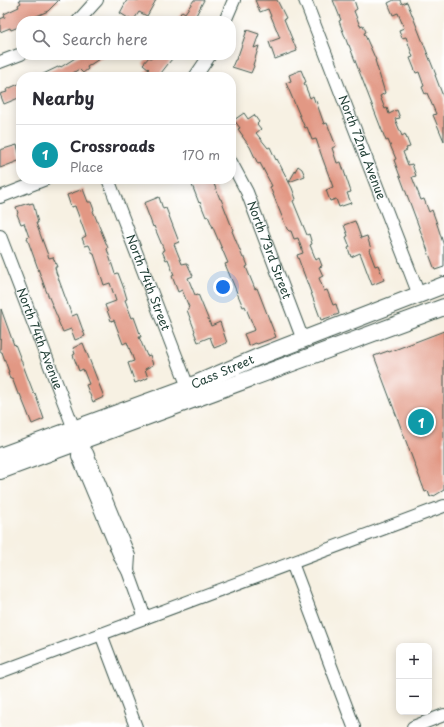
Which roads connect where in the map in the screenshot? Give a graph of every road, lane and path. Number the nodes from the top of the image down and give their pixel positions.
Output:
1 (97, 0) edge
2 (234, 0) edge
3 (305, 0) edge
4 (83, 16) edge
5 (227, 16) edge
6 (16, 56) edge
7 (207, 60) edge
8 (0, 62) edge
9 (198, 72) edge
10 (236, 171) edge
11 (33, 184) edge
12 (110, 184) edge
13 (0, 197) edge
14 (0, 236) edge
15 (444, 285) edge
16 (419, 295) junction
17 (444, 307) edge
18 (303, 340) junction
19 (188, 387) junction
20 (77, 435) junction
21 (0, 456) edge
22 (0, 472) edge
23 (444, 506) edge
24 (292, 563) junction
25 (146, 618) junction
26 (101, 634) junction
27 (0, 672) edge
28 (444, 715) edge
29 (136, 727) edge
30 (354, 727) edge
31 (413, 727) edge

1 - 4 street
2 - 5 street
3 - 16 street, North 72nd Avenue
6 - 8 street
7 - 9 street
10 - 18 street, North 73rd Street
11 - 13 street
12 - 19 street, North 74th Street
14 - 20 street, North 74th Avenue
15 - 16 main road, Cass Street
16 - 18 main road, Cass Street
17 - 20 main road, Cass Street
18 - 19 main road, Cass Street
19 - 20 main road, Cass Street
20 - 21 main road, Cass Street
20 - 22 main road, Cass Street
20 - 25 street, North 74th Avenue
23 - 24 street
24 - 25 street
24 - 30 street
25 - 26 street
26 - 27 street
26 - 29 street
28 - 31 street

